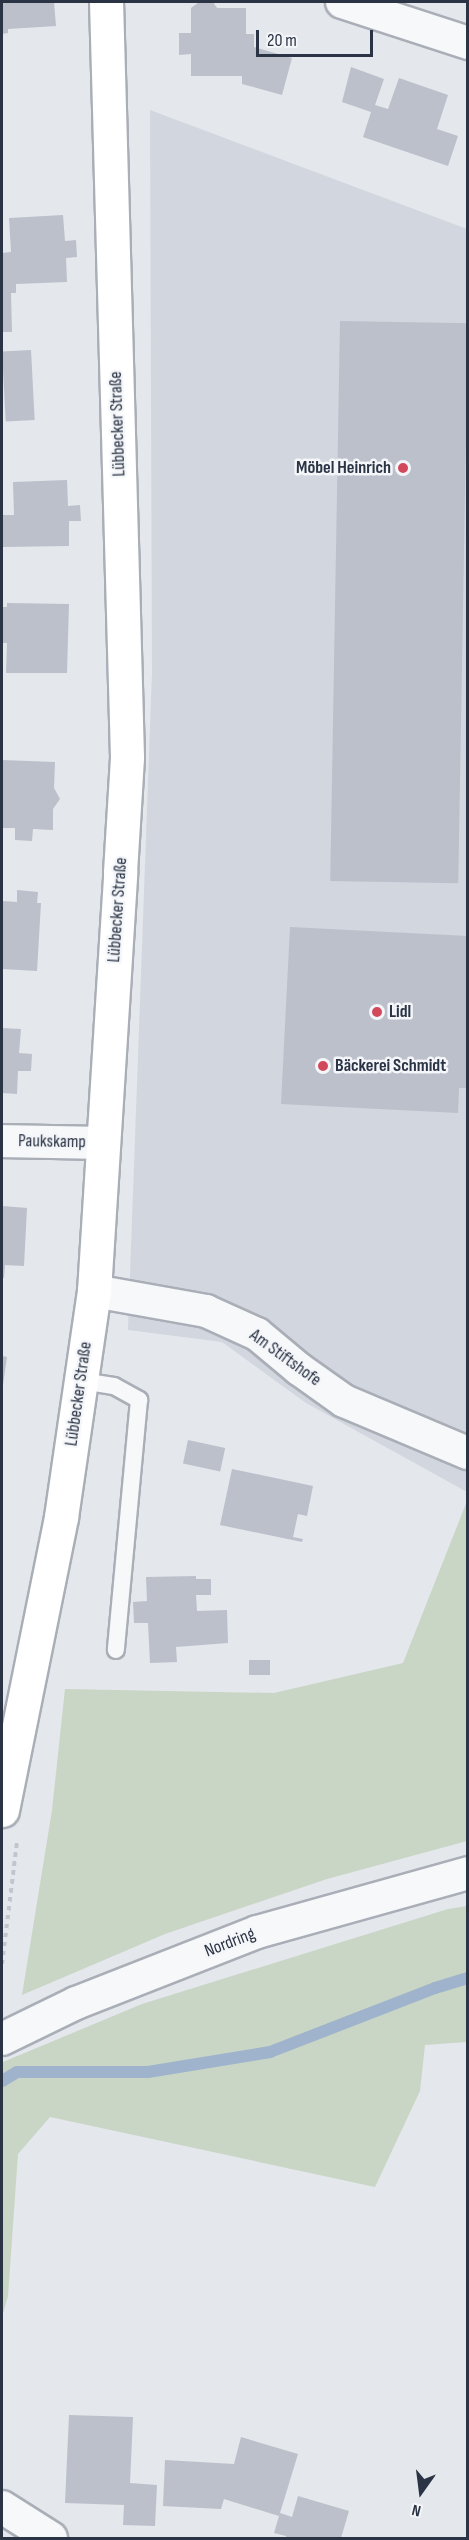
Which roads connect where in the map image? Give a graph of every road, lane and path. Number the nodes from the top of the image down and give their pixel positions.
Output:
1 (106, 2) edge
2 (342, 2) edge
3 (468, 43) edge
4 (2, 1141) edge
5 (103, 1143) junction
6 (94, 1291) junction
7 (82, 1381) junction
8 (468, 1453) edge
9 (116, 1650) dead end
10 (3, 1794) edge
11 (8, 1850) dead end
12 (15, 1851) dead end
13 (468, 1873) edge
14 (2, 2038) edge
15 (2, 2507) edge
16 (51, 2538) edge

1 - 5 street, Lübbecker Straße
2 - 3 street
4 - 5 street, Paukskamp
5 - 6 street, Lübbecker Straße
6 - 7 street, Lübbecker Straße
6 - 8 street, Am Stiftshofe
7 - 9 lane
7 - 10 street, Lübbecker Straße
11 - 12 path
13 - 14 street, Nordring
15 - 16 street

